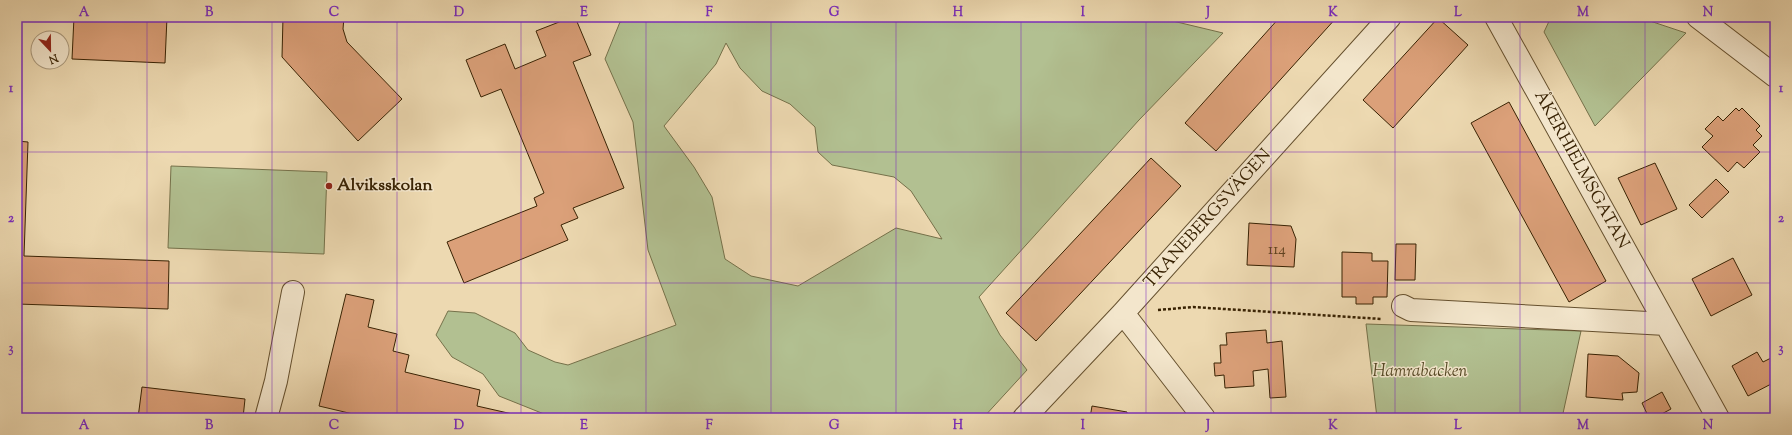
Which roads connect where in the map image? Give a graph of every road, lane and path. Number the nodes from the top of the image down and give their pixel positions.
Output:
1 (1390, 17) edge
2 (1496, 17) edge
3 (1698, 17) edge
4 (1775, 76) edge
5 (293, 292) dead end
6 (1403, 306) dead end
7 (1123, 314) junction
8 (1386, 319) dead end
9 (1666, 324) junction
10 (266, 418) edge
11 (1024, 418) edge
12 (1204, 418) edge
13 (1718, 418) edge

1 - 7 street, TRANEBERGSVÄGEN
2 - 9 street, ÅKERHIELMSGATAN
3 - 4 street
5 - 10 street
6 - 9 street
7 - 8 path
7 - 11 street, TRANEBERGSVÄGEN
7 - 12 street
9 - 13 street, ÅKERHIELMSGATAN

